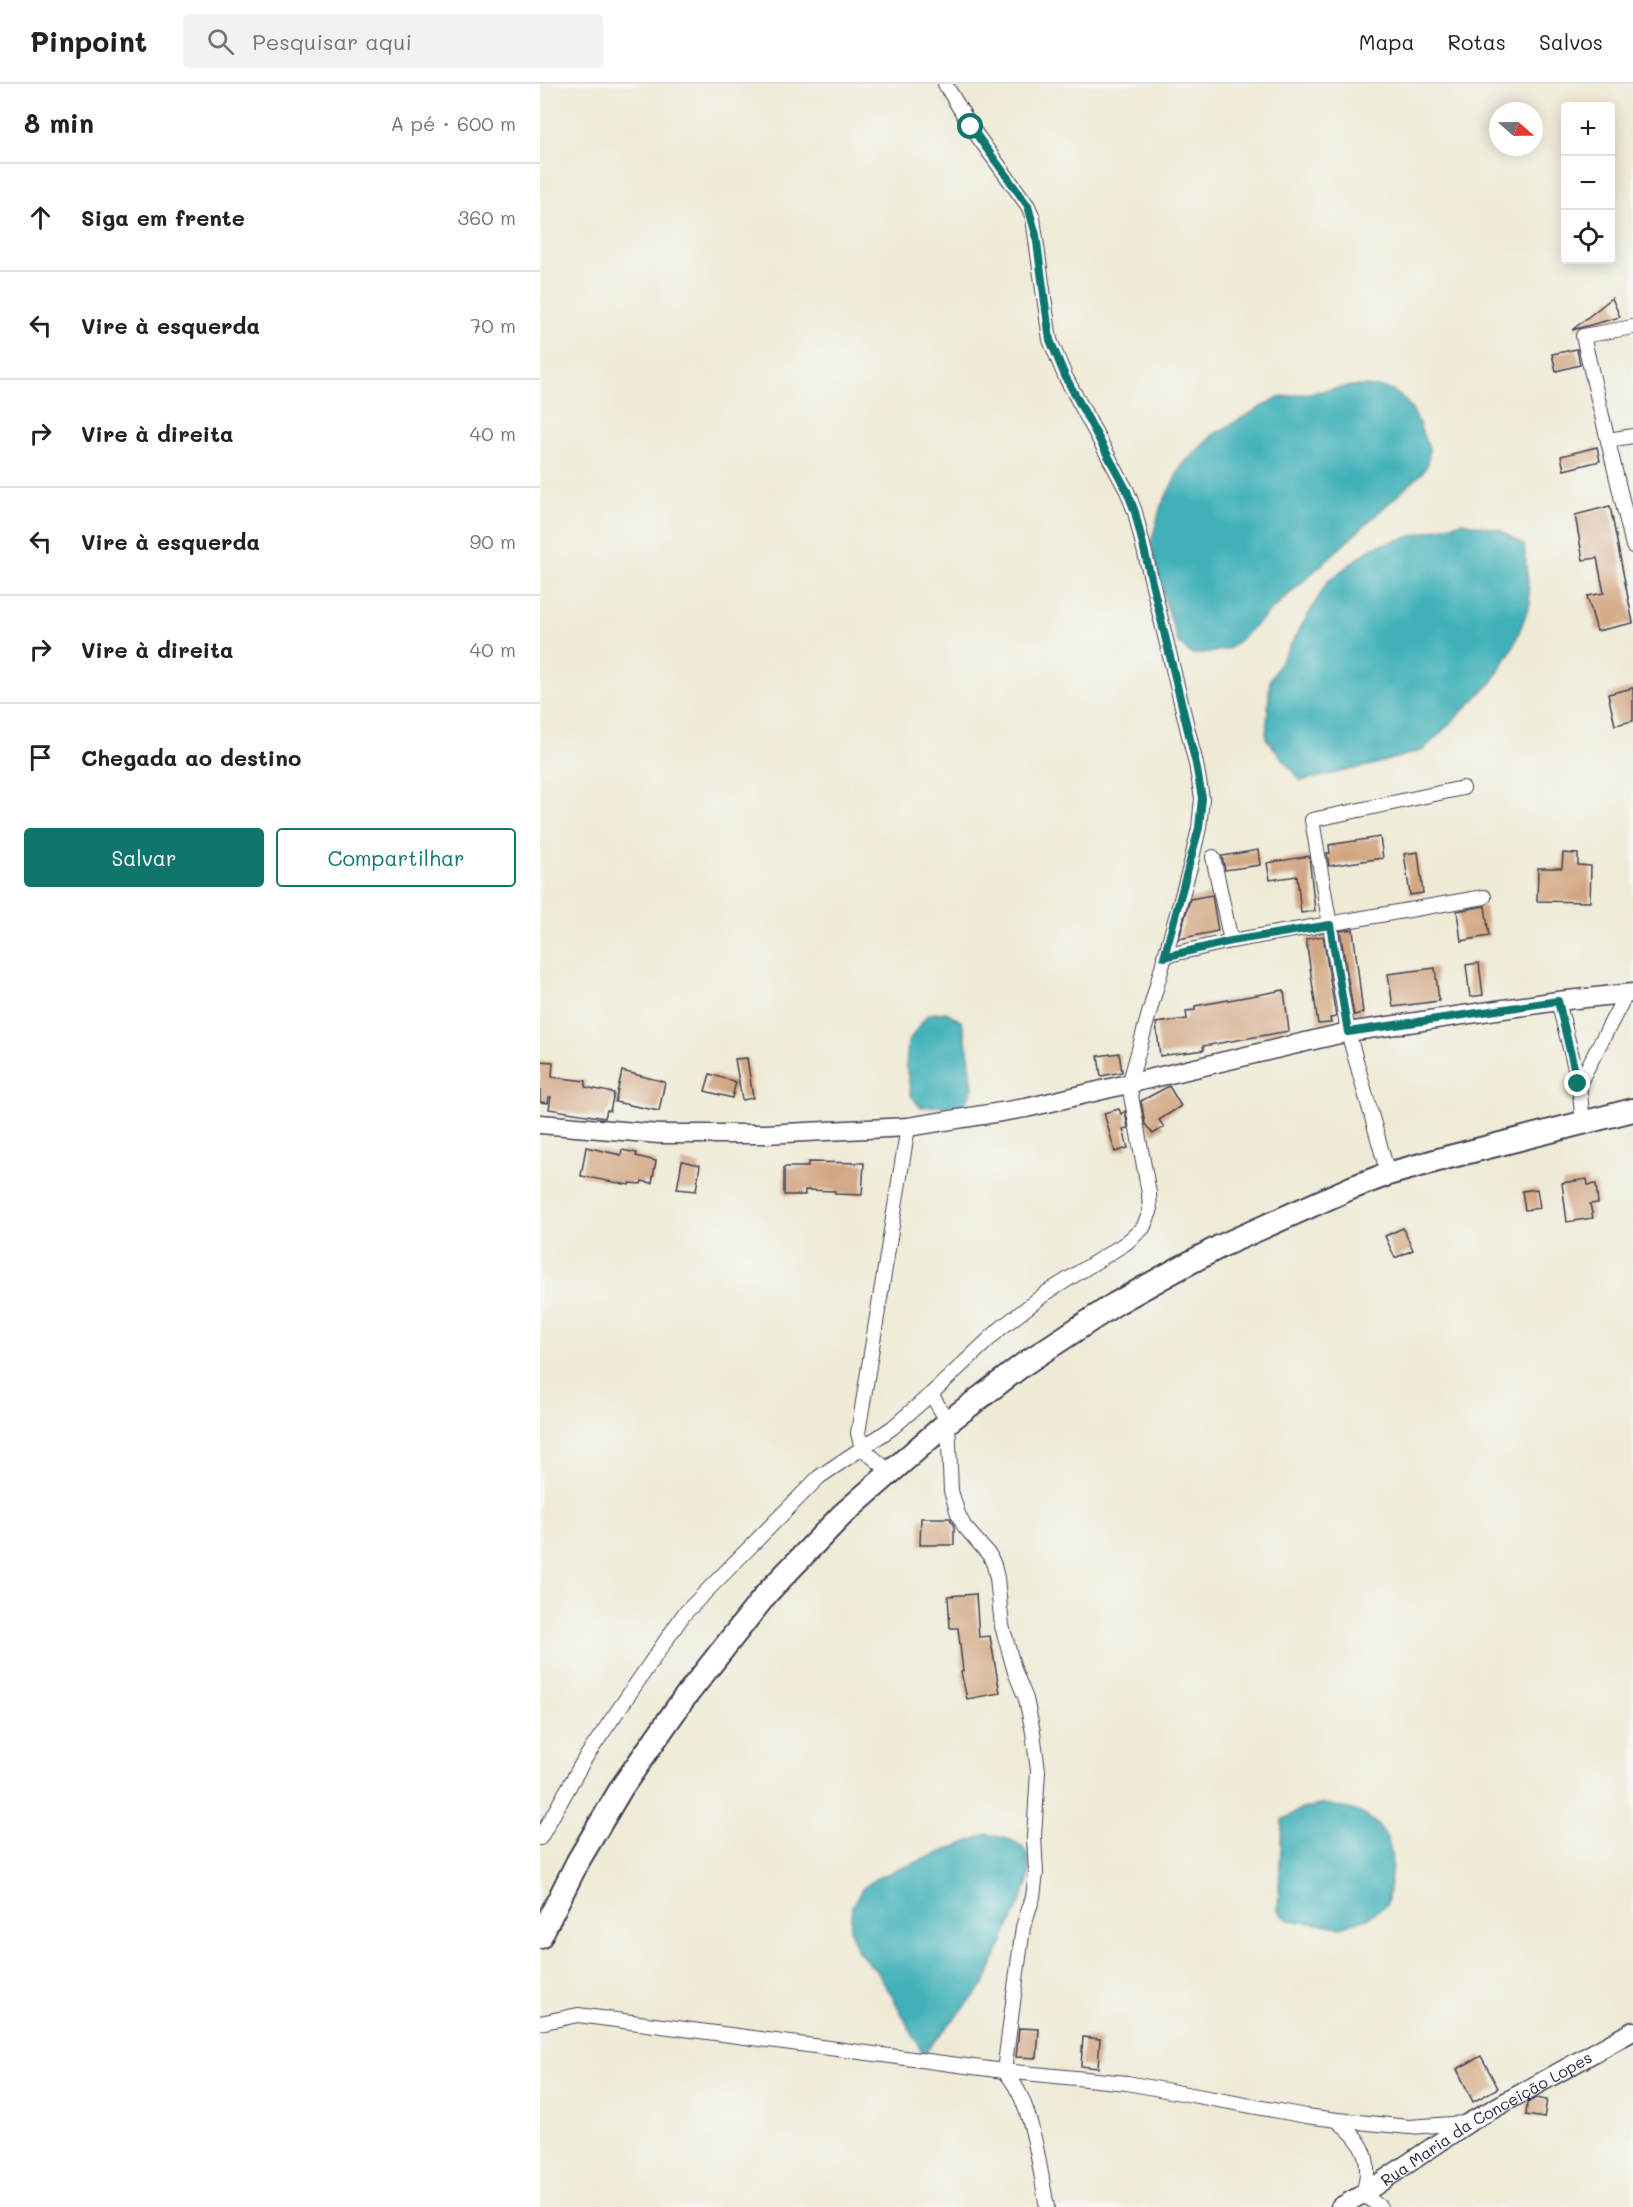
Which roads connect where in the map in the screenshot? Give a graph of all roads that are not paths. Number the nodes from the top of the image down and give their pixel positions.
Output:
1 (945, 84) edge
2 (1633, 327) edge
3 (1633, 436) edge
4 (1608, 440) junction
5 (1633, 546) edge
6 (1463, 788) dead end
7 (1213, 857) dead end
8 (1484, 897) dead end
9 (1330, 925) junction
10 (1231, 941) junction
11 (1164, 957) junction
12 (1629, 994) edge
13 (1558, 1001) junction
14 (1348, 1032) junction
15 (1578, 1084) junction
16 (1129, 1085) junction
17 (1633, 1110) edge
18 (1583, 1123) junction
19 (540, 1124) edge
20 (908, 1127) junction
21 (1388, 1174) junction
22 (931, 1394) junction
23 (948, 1422) junction
24 (862, 1448) junction
25 (890, 1472) junction
26 (540, 1838) edge
27 (540, 1937) edge
28 (540, 2023) edge
29 (1633, 2031) edge
30 (1004, 2071) junction
31 (1338, 2120) junction
32 (1468, 2123) junction
33 (1363, 2194) junction
34 (1047, 2207) edge
35 (1340, 2207) edge
36 (1380, 2207) edge

1 - 11 street
2 - 4 street
3 - 4 street
4 - 5 street
6 - 9 street
7 - 10 street
8 - 9 street
9 - 10 street
9 - 14 street
10 - 11 street
11 - 16 street
12 - 13 street
12 - 15 street
13 - 14 street
13 - 15 street
14 - 16 street
14 - 21 street
15 - 18 street
16 - 20 street
16 - 22 street
17 - 18 main road
18 - 21 main road
19 - 20 street
20 - 24 street
21 - 23 main road
22 - 23 street
22 - 24 street
23 - 25 main road
23 - 30 street
24 - 25 street
24 - 26 street
25 - 27 main road
28 - 30 street
29 - 32 street, Rua Maria da Conceição Lopes
30 - 31 street
30 - 34 street
31 - 32 street
31 - 33 street
32 - 33 street, Rua Maria da Conceição Lopes
33 - 35 street, Rua Maria da Conceição Lopes
33 - 36 street

